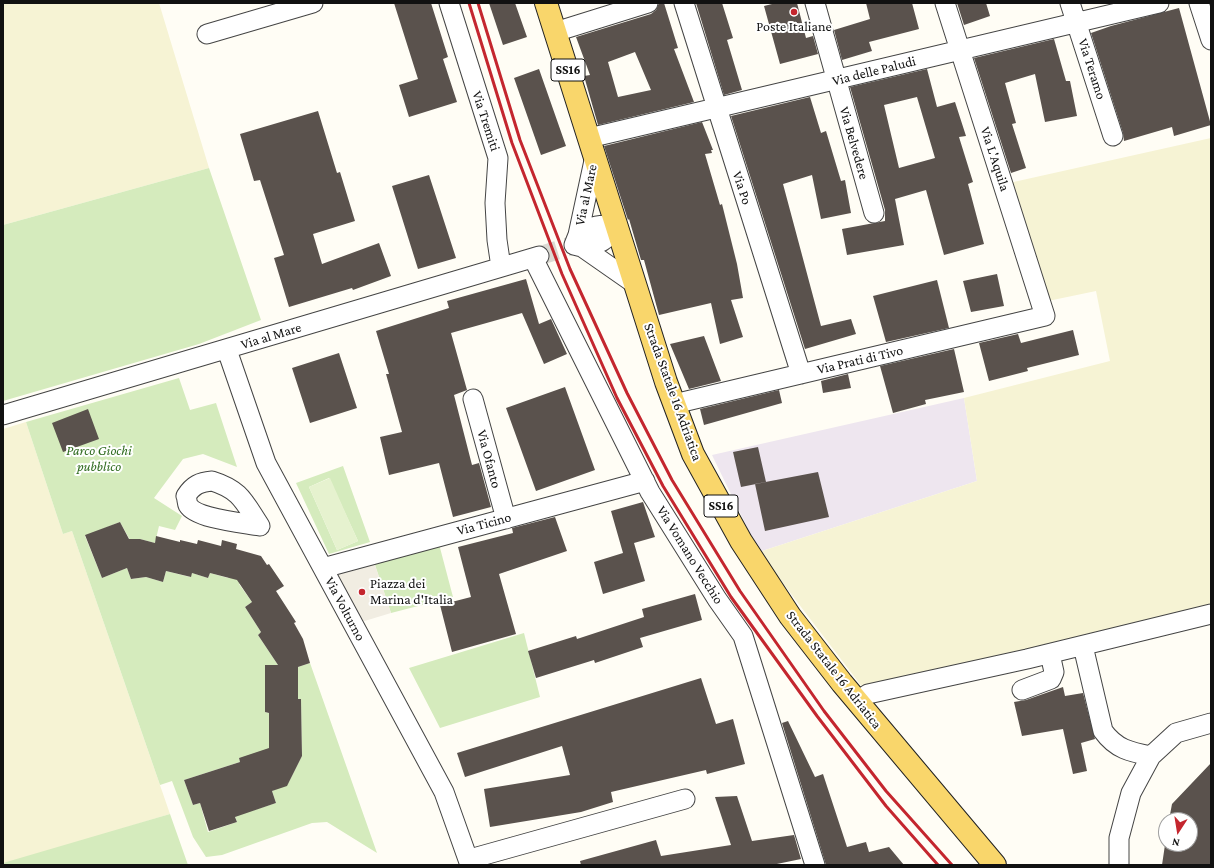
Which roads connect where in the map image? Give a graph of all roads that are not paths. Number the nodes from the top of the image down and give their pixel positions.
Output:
1 (313, 3) edge
2 (449, 3) edge
3 (546, 3) edge
4 (648, 3) edge
5 (684, 3) edge
6 (815, 3) edge
7 (946, 3) edge
8 (1070, 3) edge
9 (1159, 3) edge
10 (1199, 3) edge
11 (1077, 22) junction
12 (555, 32) junction
13 (207, 34) dead end
14 (1211, 40) edge
15 (960, 50) junction
16 (837, 80) junction
17 (717, 108) junction
18 (1113, 136) dead end
19 (592, 147) junction
20 (874, 213) dead end
21 (617, 226) junction
22 (580, 241) junction
23 (536, 257) joint
24 (501, 267) junction
25 (635, 284) junction
26 (1045, 316) joint
27 (226, 350) junction
28 (801, 374) junction
29 (473, 399) dead end
30 (674, 404) junction
31 (3, 415) edge
32 (645, 481) junction
33 (506, 519) junction
34 (322, 568) junction
35 (1211, 614) edge
36 (1083, 646) junction
37 (1050, 654) junction
38 (1022, 690) dead end
39 (857, 701) junction
40 (1211, 723) edge
41 (1151, 756) junction
42 (685, 799) dead end
43 (474, 861) edge
44 (815, 865) edge
45 (995, 865) edge
46 (1119, 865) edge

1 - 13 street
2 - 24 street, Via Tremiti
3 - 12 main road, Strada Statale 16 Adriatica / SS16
4 - 12 street
5 - 17 street, Via Po
6 - 16 street, Via Belvedere
7 - 15 street, Via L'Aquila
8 - 11 street, Via Teramo
9 - 11 street, Via delle Paludi
10 - 14 street
11 - 15 street, Via delle Paludi
11 - 18 street, Via Teramo
12 - 19 main road, Strada Statale 16 Adriatica / SS16
15 - 16 street, Via delle Paludi
15 - 26 street, Via L'Aquila
16 - 17 street, Via delle Paludi
16 - 20 street, Via Belvedere
17 - 19 street, Via delle Paludi
17 - 28 street, Via Po
19 - 21 main road, Strada Statale 16 Adriatica / SS16
19 - 22 street, Via al Mare
21 - 22 street, Via al Mare
21 - 25 main road, Strada Statale 16 Adriatica / SS16
22 - 25 street, Via al Mare
23 - 24 street, Via al Mare
23 - 32 street, Via Vomano Vecchio
24 - 27 street, Via al Mare
25 - 30 main road, Strada Statale 16 Adriatica / SS16
26 - 28 street, Via Prati di Tivo
27 - 31 street, Via al Mare
27 - 34 street, Via Volturno
28 - 30 street, Via Prati di Tivo
29 - 33 street, Via Ofanto
30 - 39 main road, Strada Statale 16 Adriatica / SS16
32 - 33 street, Via Ticino
32 - 44 street, Via Vomano Vecchio
33 - 34 street, Via Ticino
34 - 43 street, Via Volturno
35 - 36 street
36 - 37 street
36 - 41 street
37 - 38 street
37 - 39 street
39 - 45 main road, Strada Statale 16 Adriatica / SS16
40 - 41 street
41 - 46 street
42 - 43 street

